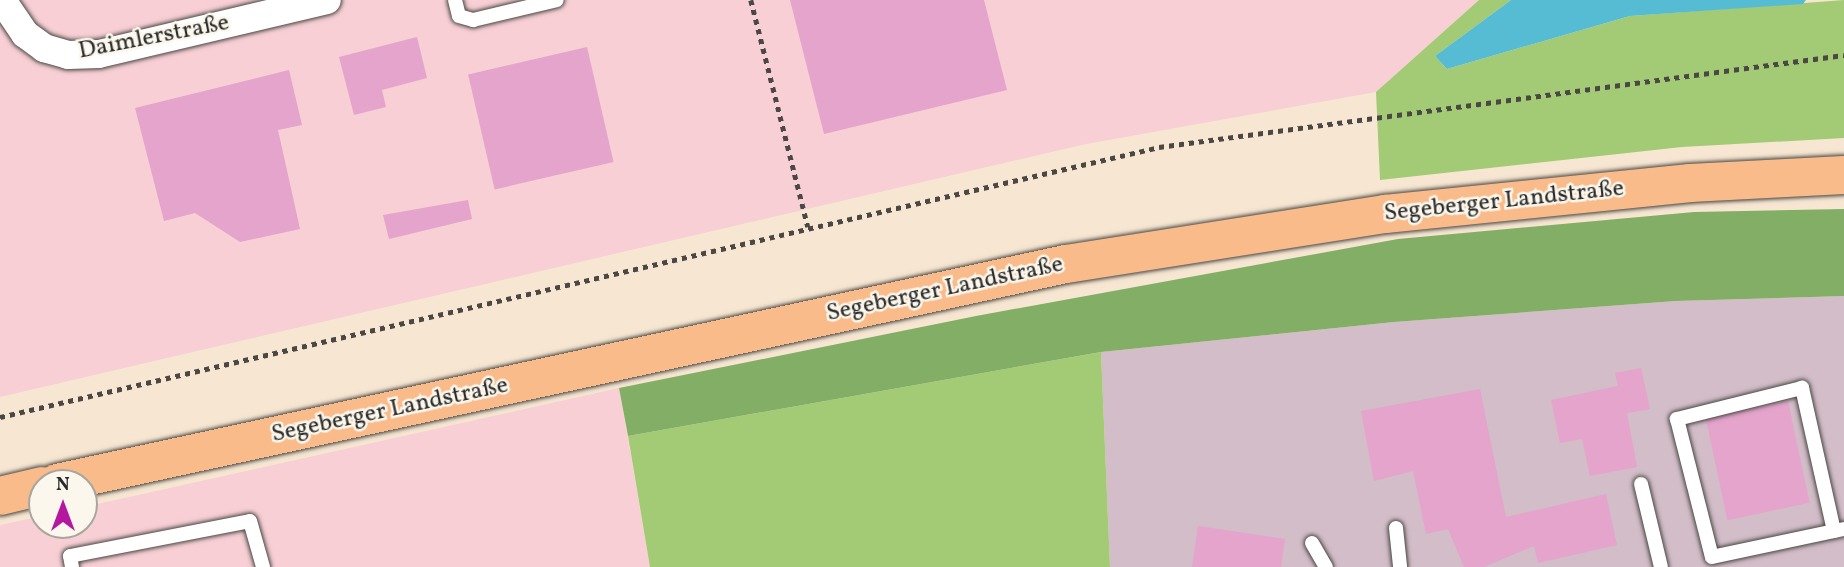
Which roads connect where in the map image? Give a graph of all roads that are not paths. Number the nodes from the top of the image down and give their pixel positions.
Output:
1 (2, 0) edge
2 (327, 0) edge
3 (455, 0) edge
4 (557, 0) edge
5 (280, 5) edge
6 (1844, 175) edge
7 (98, 474) edge
8 (1641, 484) dead end
9 (28, 489) edge
10 (0, 496) edge
11 (1395, 528) dead end
12 (1839, 530) edge
13 (1312, 543) dead end
14 (72, 567) edge
15 (263, 567) edge
16 (1326, 567) edge
17 (1400, 567) edge
18 (1661, 567) edge

1 - 5 street, Daimlerstraße
2 - 5 street, Daimlerstraße
3 - 4 lane
6 - 7 main road, Segeberger Landstraße
8 - 18 lane
9 - 10 main road
11 - 17 lane
12 - 12 lane
13 - 16 lane
14 - 15 lane

